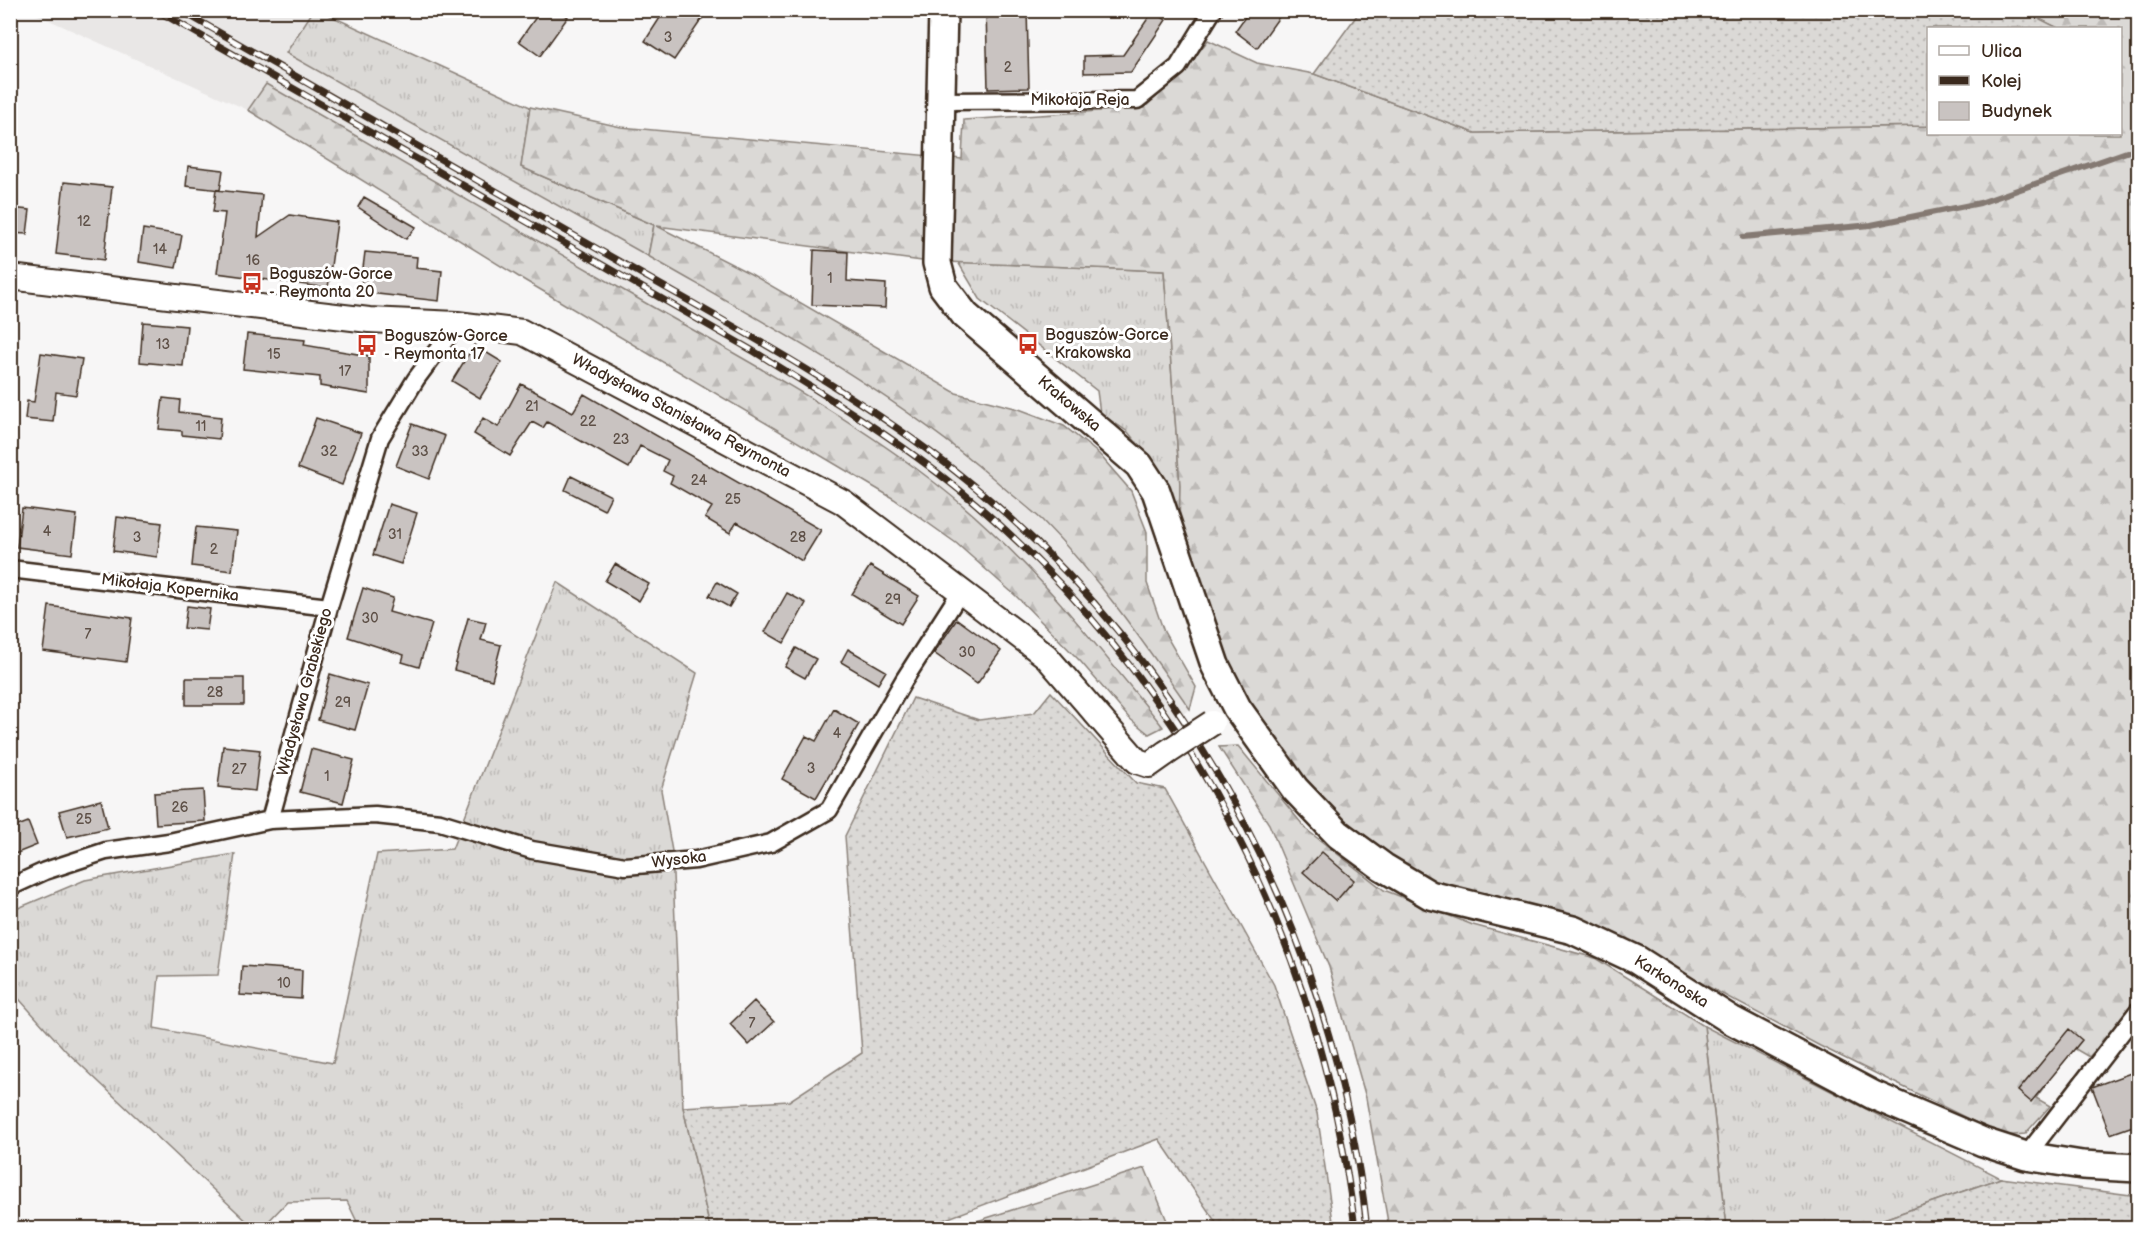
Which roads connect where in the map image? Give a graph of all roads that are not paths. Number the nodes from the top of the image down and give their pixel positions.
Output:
1 (944, 10) edge
2 (1213, 10) edge
3 (941, 110) junction
4 (10, 277) edge
5 (458, 324) junction
6 (10, 569) edge
7 (961, 591) junction
8 (329, 607) junction
9 (1243, 717) junction
10 (270, 820) junction
11 (10, 887) edge
12 (2136, 1014) edge
13 (2026, 1156) junction
14 (2139, 1168) edge

1 - 3 main road, Krakowska
2 - 3 street, Mikołaja Reja
3 - 9 main road, Krakowska
4 - 5 street, Władysława Stanisława Reymonta
5 - 7 street, Władysława Stanisława Reymonta
5 - 8 street, Władysława Grabskiego
6 - 8 street, Mikołaja Kopernika
7 - 9 street, Władysława Stanisława Reymonta, bridge
7 - 10 street, Wysoka
8 - 10 street, Władysława Grabskiego
9 - 13 main road, Karkonoska
10 - 11 street
12 - 13 street
13 - 14 main road, Karkonoska

